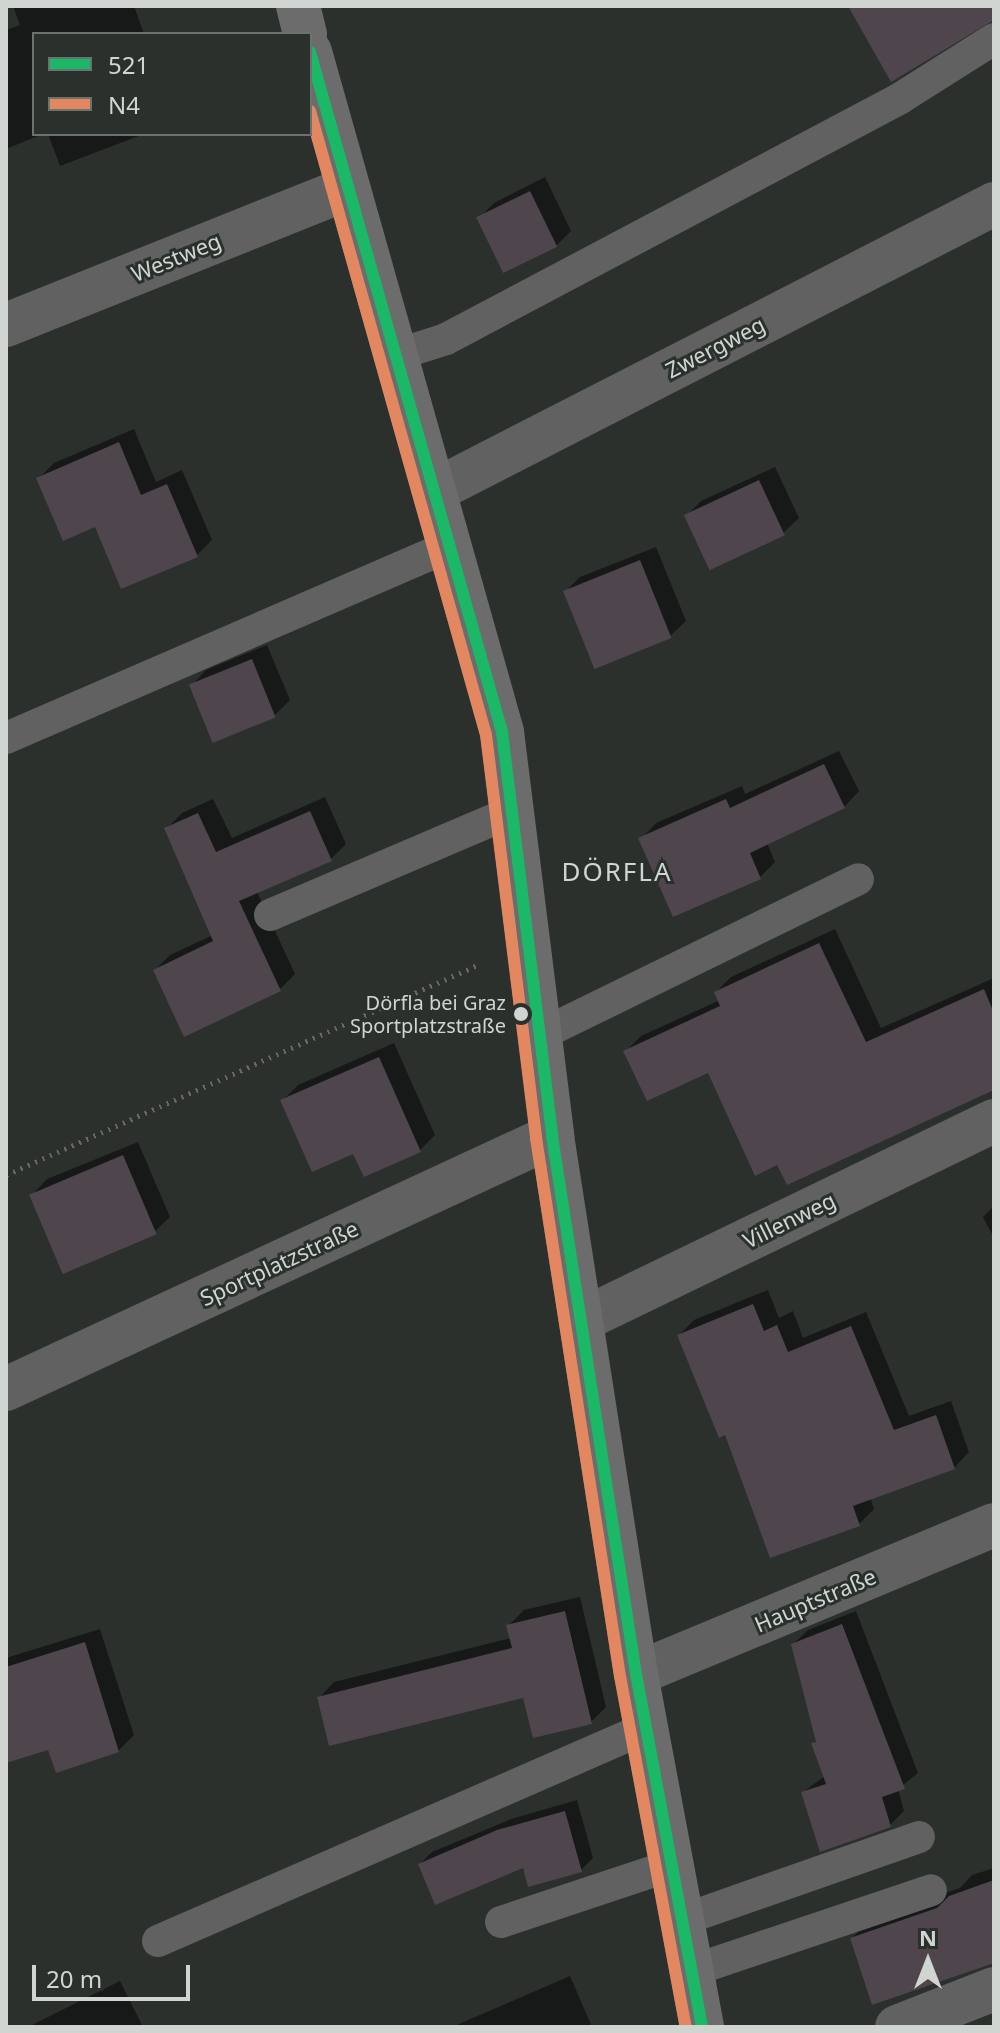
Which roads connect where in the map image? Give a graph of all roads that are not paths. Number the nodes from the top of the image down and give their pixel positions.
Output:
1 (298, 6) edge
2 (304, 32) edge
3 (994, 39) edge
4 (312, 60) edge
5 (346, 189) junction
6 (994, 204) edge
7 (6, 325) edge
8 (396, 355) junction
9 (436, 490) junction
10 (450, 546) junction
11 (6, 738) edge
12 (512, 812) junction
13 (858, 879) dead end
14 (270, 915) dead end
15 (540, 1035) junction
16 (994, 1121) edge
17 (552, 1136) junction
18 (584, 1319) junction
19 (6, 1389) edge
20 (994, 1525) edge
21 (636, 1674) junction
22 (646, 1728) junction
23 (919, 1837) dead end
24 (672, 1865) junction
25 (931, 1890) dead end
26 (682, 1920) junction
27 (501, 1922) dead end
28 (158, 1941) dead end
29 (691, 1971) junction
30 (994, 1989) edge
31 (702, 2027) edge
32 (897, 2027) edge

1 - 2 main road
3 - 8 lane
4 - 5 main road
5 - 7 street, Westweg
5 - 8 main road
6 - 9 street, Zwergweg
8 - 9 main road
9 - 10 main road
10 - 11 lane
10 - 12 main road
12 - 14 lane
12 - 15 main road
13 - 15 lane
15 - 17 main road
16 - 18 street, Villenweg
17 - 18 main road
17 - 19 street, Sportplatzstraße
18 - 21 main road
20 - 21 street, Hauptstraße
21 - 22 main road
22 - 24 main road
22 - 28 lane
23 - 26 lane
24 - 26 main road
24 - 27 lane
25 - 29 lane
26 - 29 main road
29 - 31 main road
30 - 32 street

